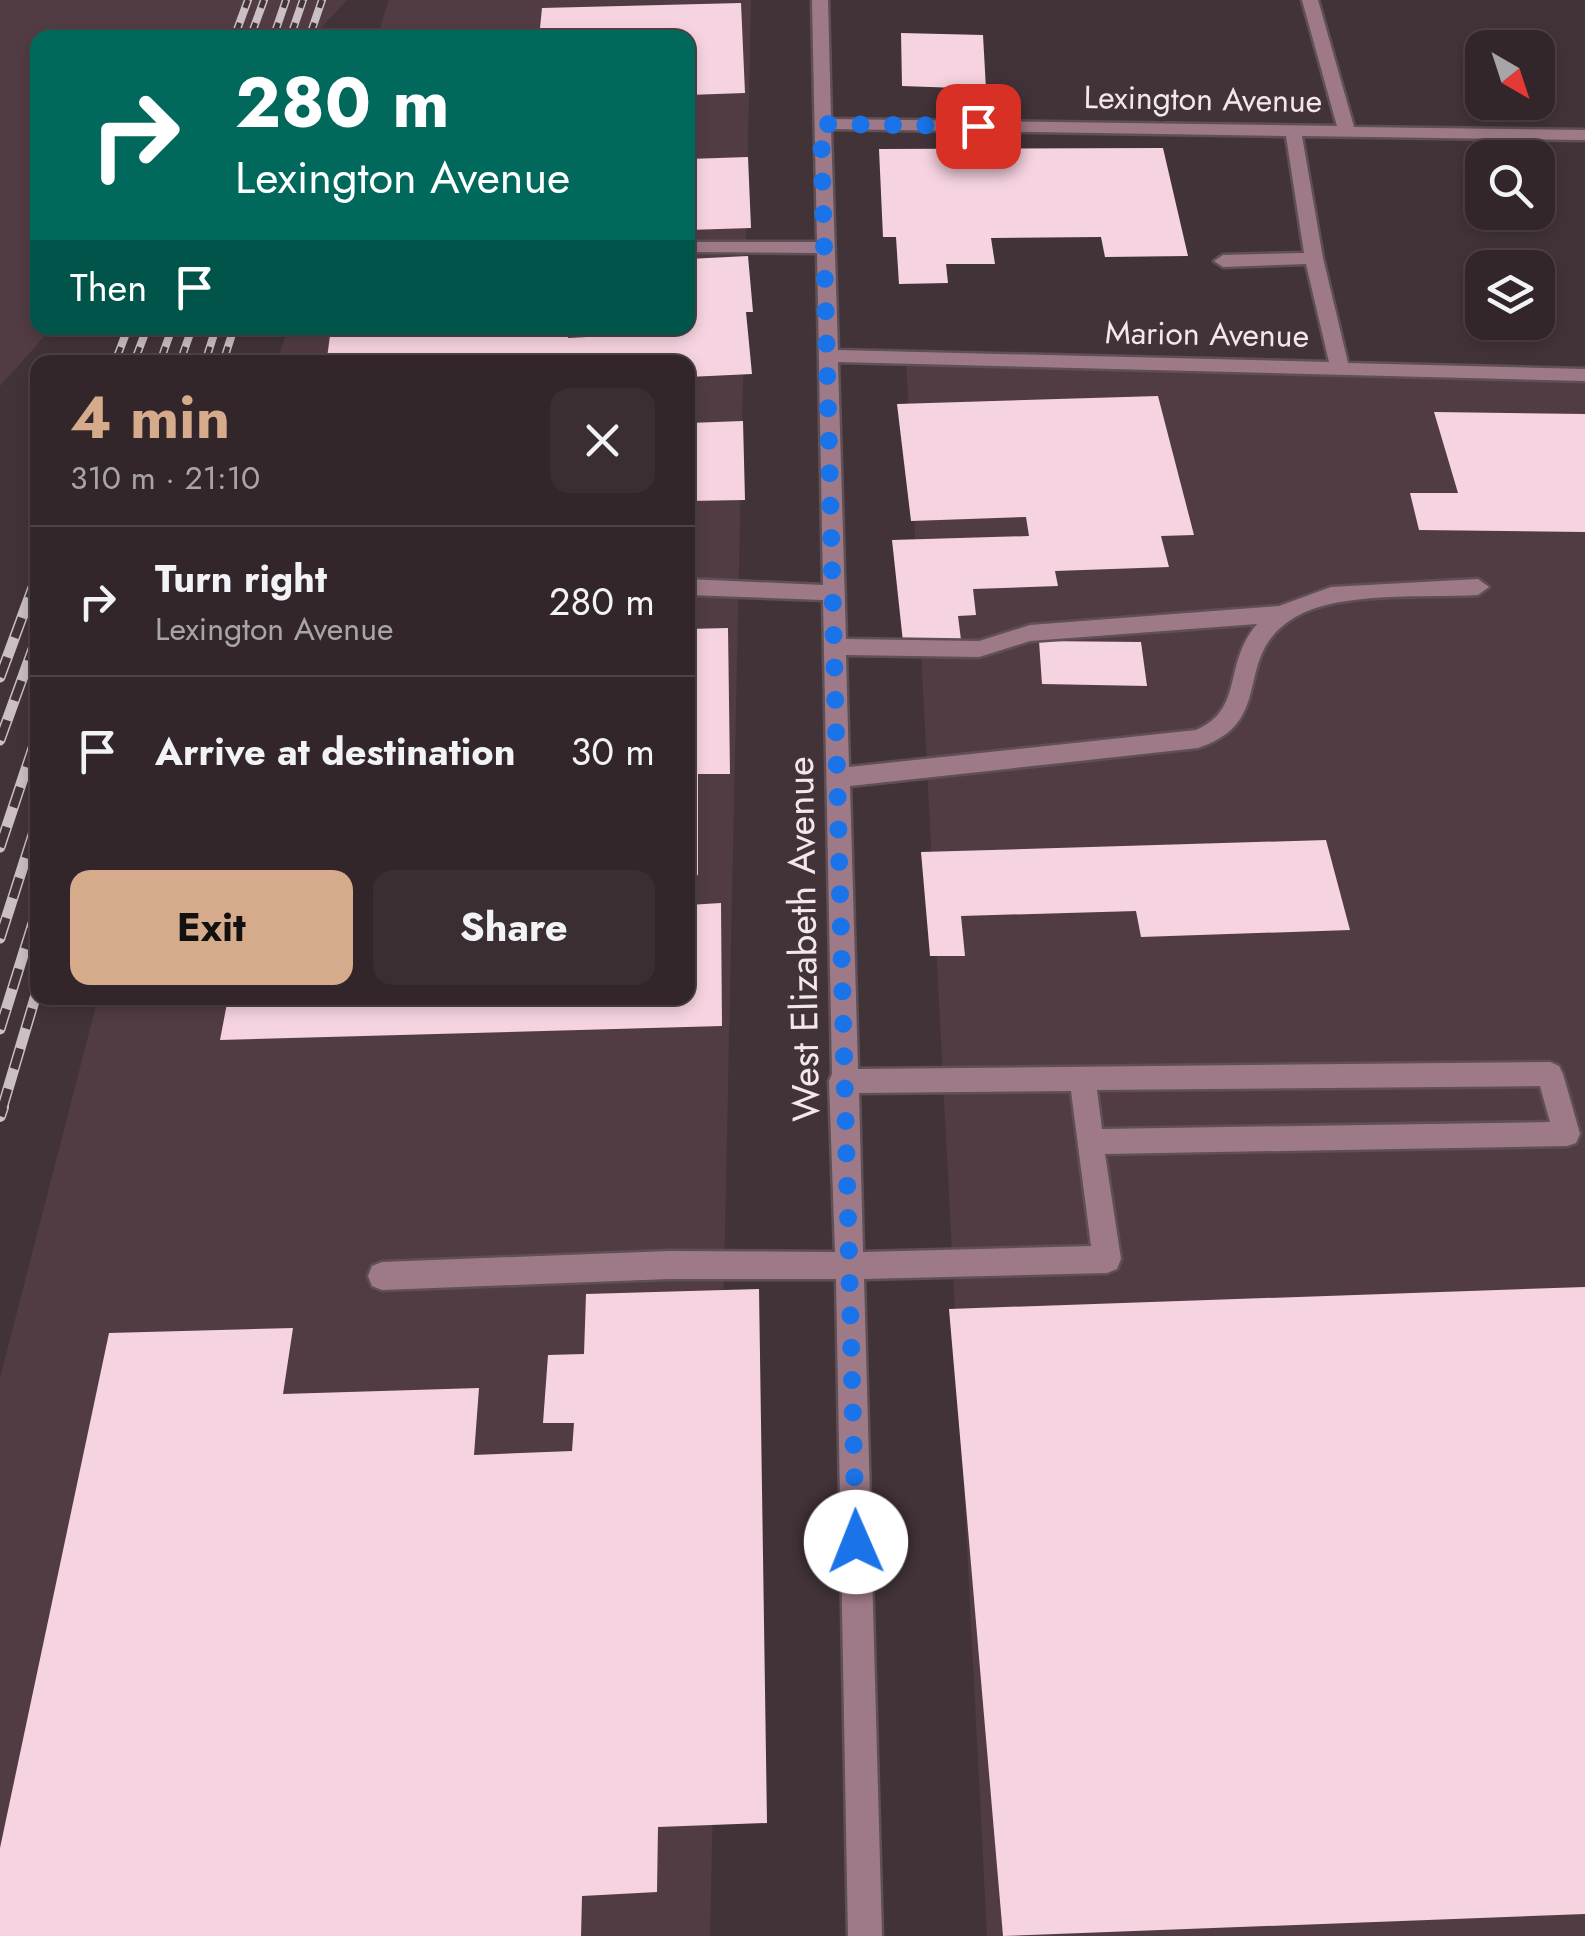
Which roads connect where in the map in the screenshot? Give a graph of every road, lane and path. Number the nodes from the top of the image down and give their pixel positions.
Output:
1 (820, 0) edge
2 (1310, 0) edge
3 (821, 124) junction
4 (1293, 130) junction
5 (1347, 131) junction
6 (1585, 135) edge
7 (695, 248) edge
8 (824, 248) junction
9 (1314, 258) junction
10 (1223, 261) dead end
11 (828, 356) junction
12 (1339, 366) junction
13 (1585, 375) edge
14 (695, 587) edge
15 (1478, 587) dead end
16 (832, 593) junction
17 (1283, 614) junction
18 (834, 647) junction
19 (837, 778) junction
20 (1082, 1080) junction
21 (842, 1081) junction
22 (1090, 1142) junction
23 (850, 1266) junction
24 (382, 1276) dead end
25 (865, 1936) edge

1 - 3 street, West Elizabeth Avenue
2 - 5 street
3 - 4 street, Lexington Avenue
3 - 8 street, West Elizabeth Avenue
4 - 5 street, Lexington Avenue
4 - 9 street
5 - 6 street, Lexington Avenue
7 - 8 street
8 - 11 street, West Elizabeth Avenue
9 - 10 street
9 - 12 street
11 - 12 street, Marion Avenue
11 - 16 street, West Elizabeth Avenue
12 - 13 street, Marion Avenue
14 - 16 street
15 - 17 street
16 - 18 street, West Elizabeth Avenue
17 - 18 street
17 - 19 street
18 - 19 street, West Elizabeth Avenue
19 - 21 street, West Elizabeth Avenue
20 - 21 street
20 - 22 street
20 - 22 street
21 - 23 street, West Elizabeth Avenue
22 - 23 street
23 - 24 street
23 - 25 street, West Elizabeth Avenue

